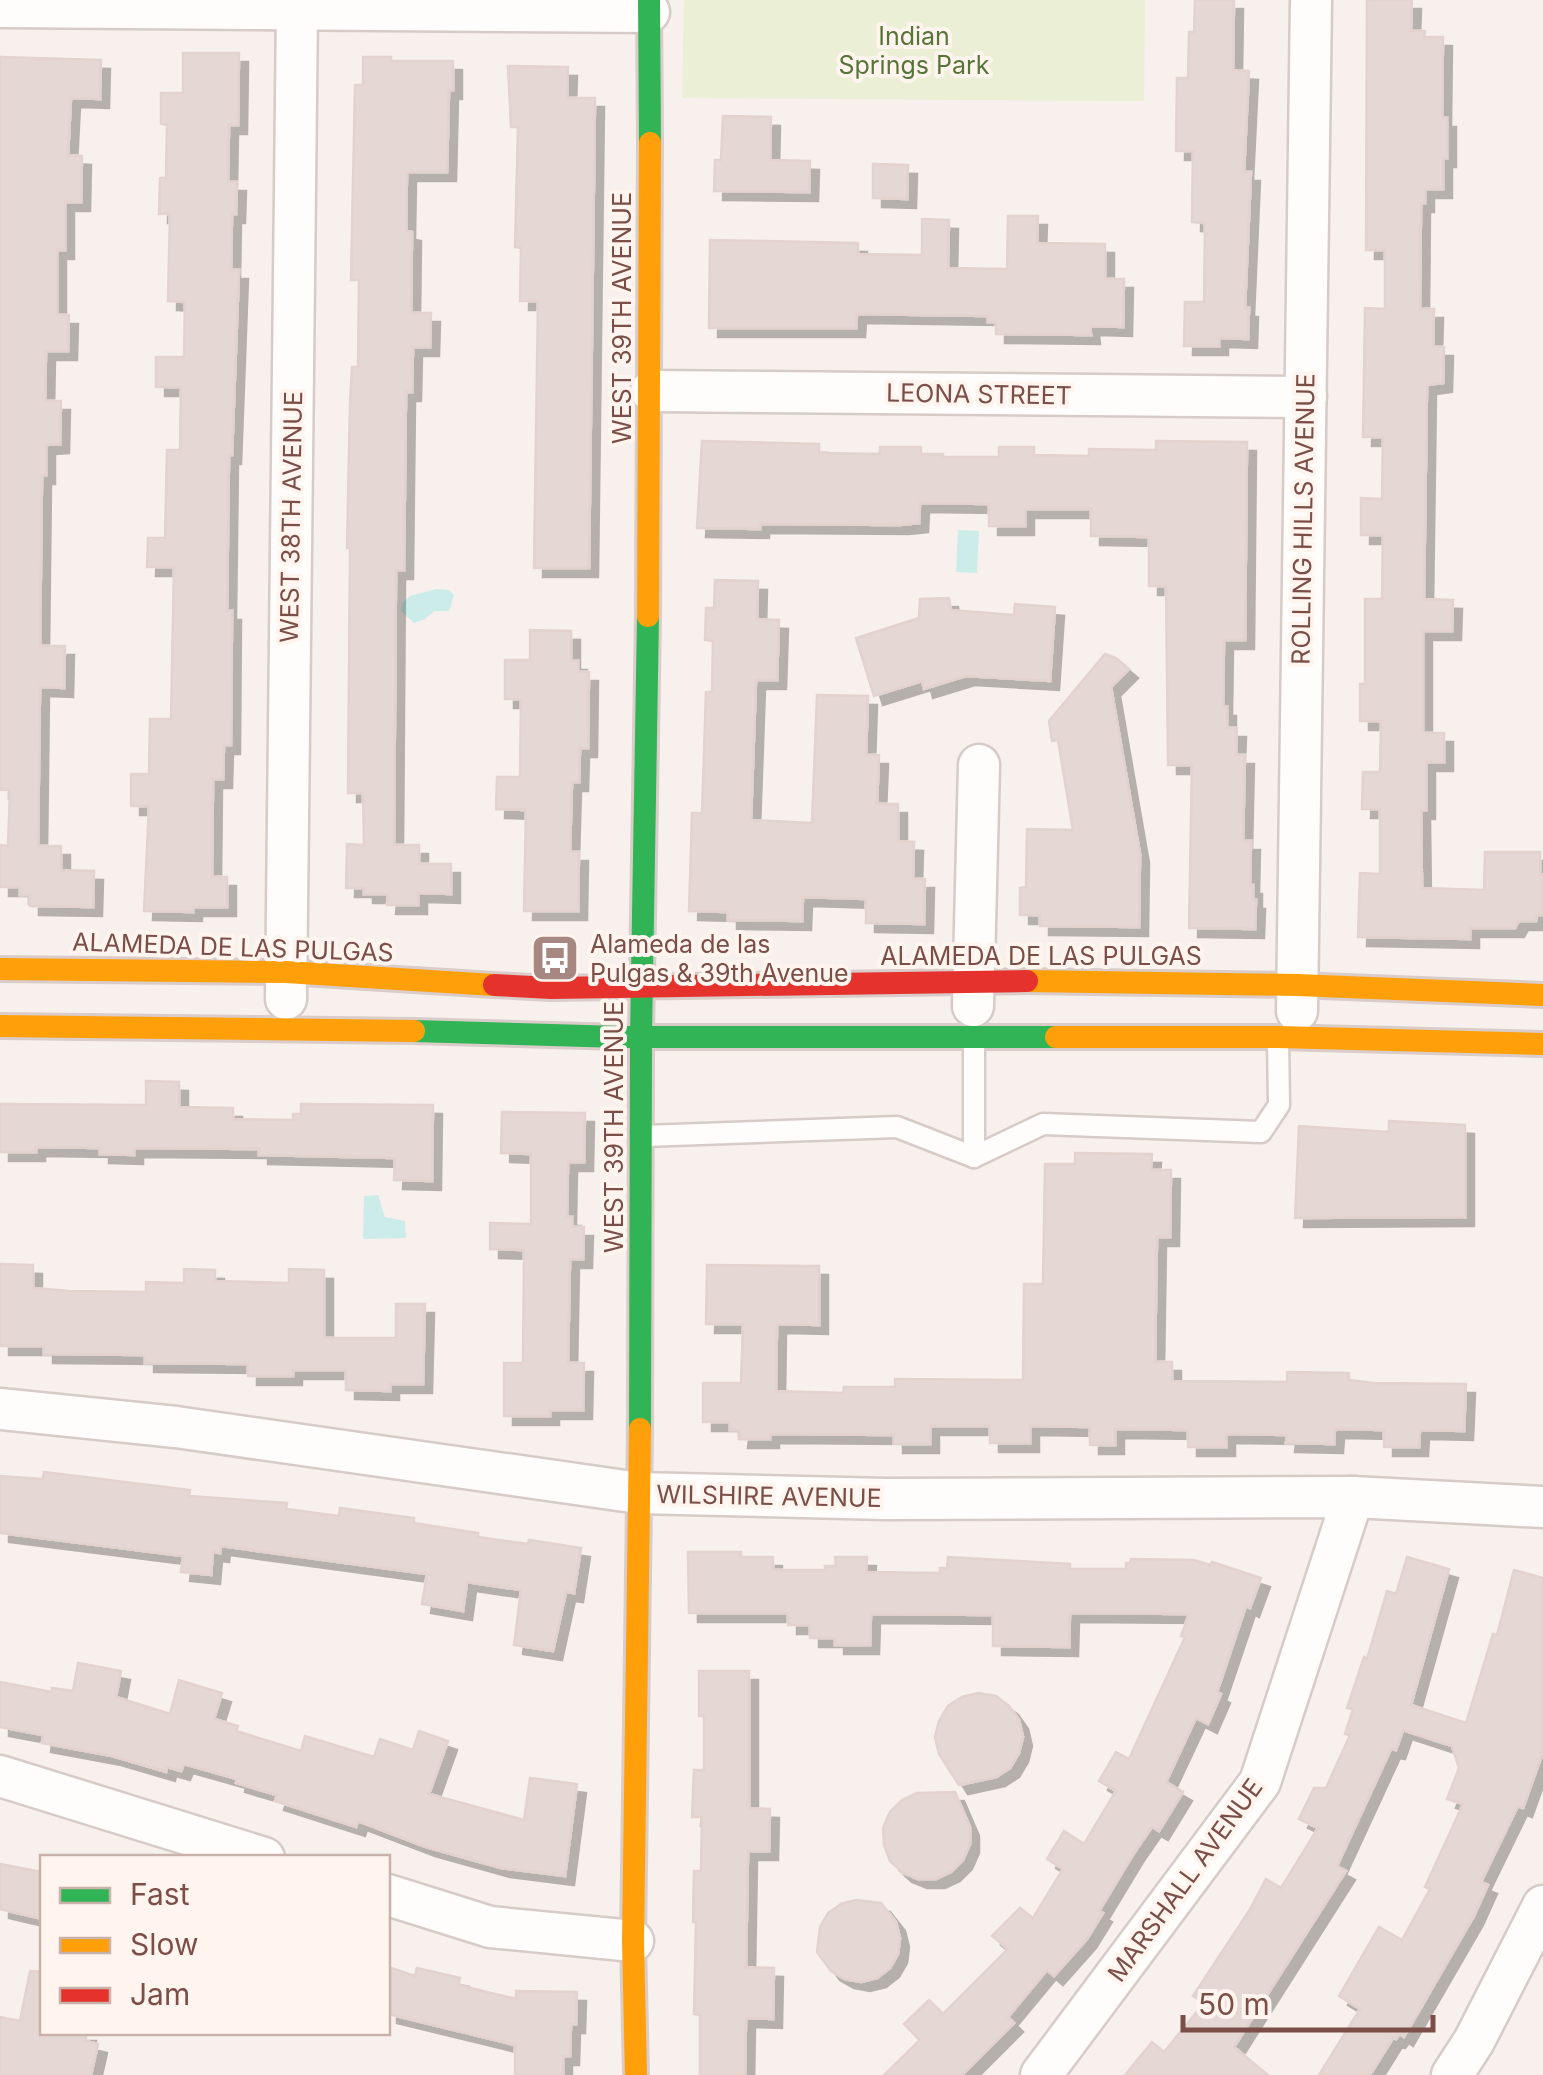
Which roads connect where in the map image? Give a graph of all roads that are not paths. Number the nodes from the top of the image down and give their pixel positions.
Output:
1 (1310, 0) edge
2 (649, 6) edge
3 (0, 7) edge
4 (297, 8) junction
5 (651, 390) junction
6 (1306, 397) junction
7 (979, 765) dead end
8 (0, 968) edge
9 (286, 972) junction
10 (972, 980) junction
11 (642, 986) junction
12 (1297, 986) junction
13 (1543, 995) edge
14 (0, 1026) edge
15 (286, 1026) junction
16 (974, 1035) junction
17 (640, 1037) junction
18 (1288, 1038) junction
19 (1543, 1044) edge
20 (642, 1136) junction
21 (974, 1157) junction
22 (0, 1409) edge
23 (639, 1494) junction
24 (1353, 1497) junction
25 (1543, 1508) edge
26 (0, 1776) edge
27 (254, 1855) edge
28 (390, 1896) edge
29 (1543, 1906) edge
30 (633, 1941) junction
31 (636, 2075) edge
32 (1041, 2075) edge
33 (1452, 2075) edge

1 - 6 street, ROLLING HILLS AVENUE
2 - 4 street
2 - 5 main road, WEST 39TH AVENUE
3 - 4 street
4 - 9 street, WEST 38TH AVENUE
5 - 6 street, LEONA STREET
5 - 11 main road, WEST 39TH AVENUE
6 - 12 street, ROLLING HILLS AVENUE
7 - 10 street
8 - 9 main road, ALAMEDA DE LAS PULGAS
9 - 11 main road, ALAMEDA DE LAS PULGAS
9 - 15 street, WEST 38TH AVENUE
10 - 11 main road, ALAMEDA DE LAS PULGAS
10 - 12 main road, ALAMEDA DE LAS PULGAS
10 - 16 street
11 - 17 main road, WEST 39TH AVENUE
12 - 13 main road, ALAMEDA DE LAS PULGAS
12 - 18 street, ROLLING HILLS AVENUE
14 - 15 main road
15 - 17 main road
16 - 17 main road
16 - 18 main road
16 - 21 lane
17 - 20 main road, WEST 39TH AVENUE
18 - 19 main road
18 - 21 lane
20 - 21 lane
20 - 23 main road, WEST 39TH AVENUE
22 - 23 street, WILSHIRE AVENUE
23 - 24 street, WILSHIRE AVENUE
23 - 30 main road, WEST 39TH AVENUE
24 - 25 street, WILSHIRE AVENUE
24 - 32 street, MARSHALL AVENUE
26 - 27 street
28 - 30 street
29 - 33 street
30 - 31 main road, WEST 39TH AVENUE

